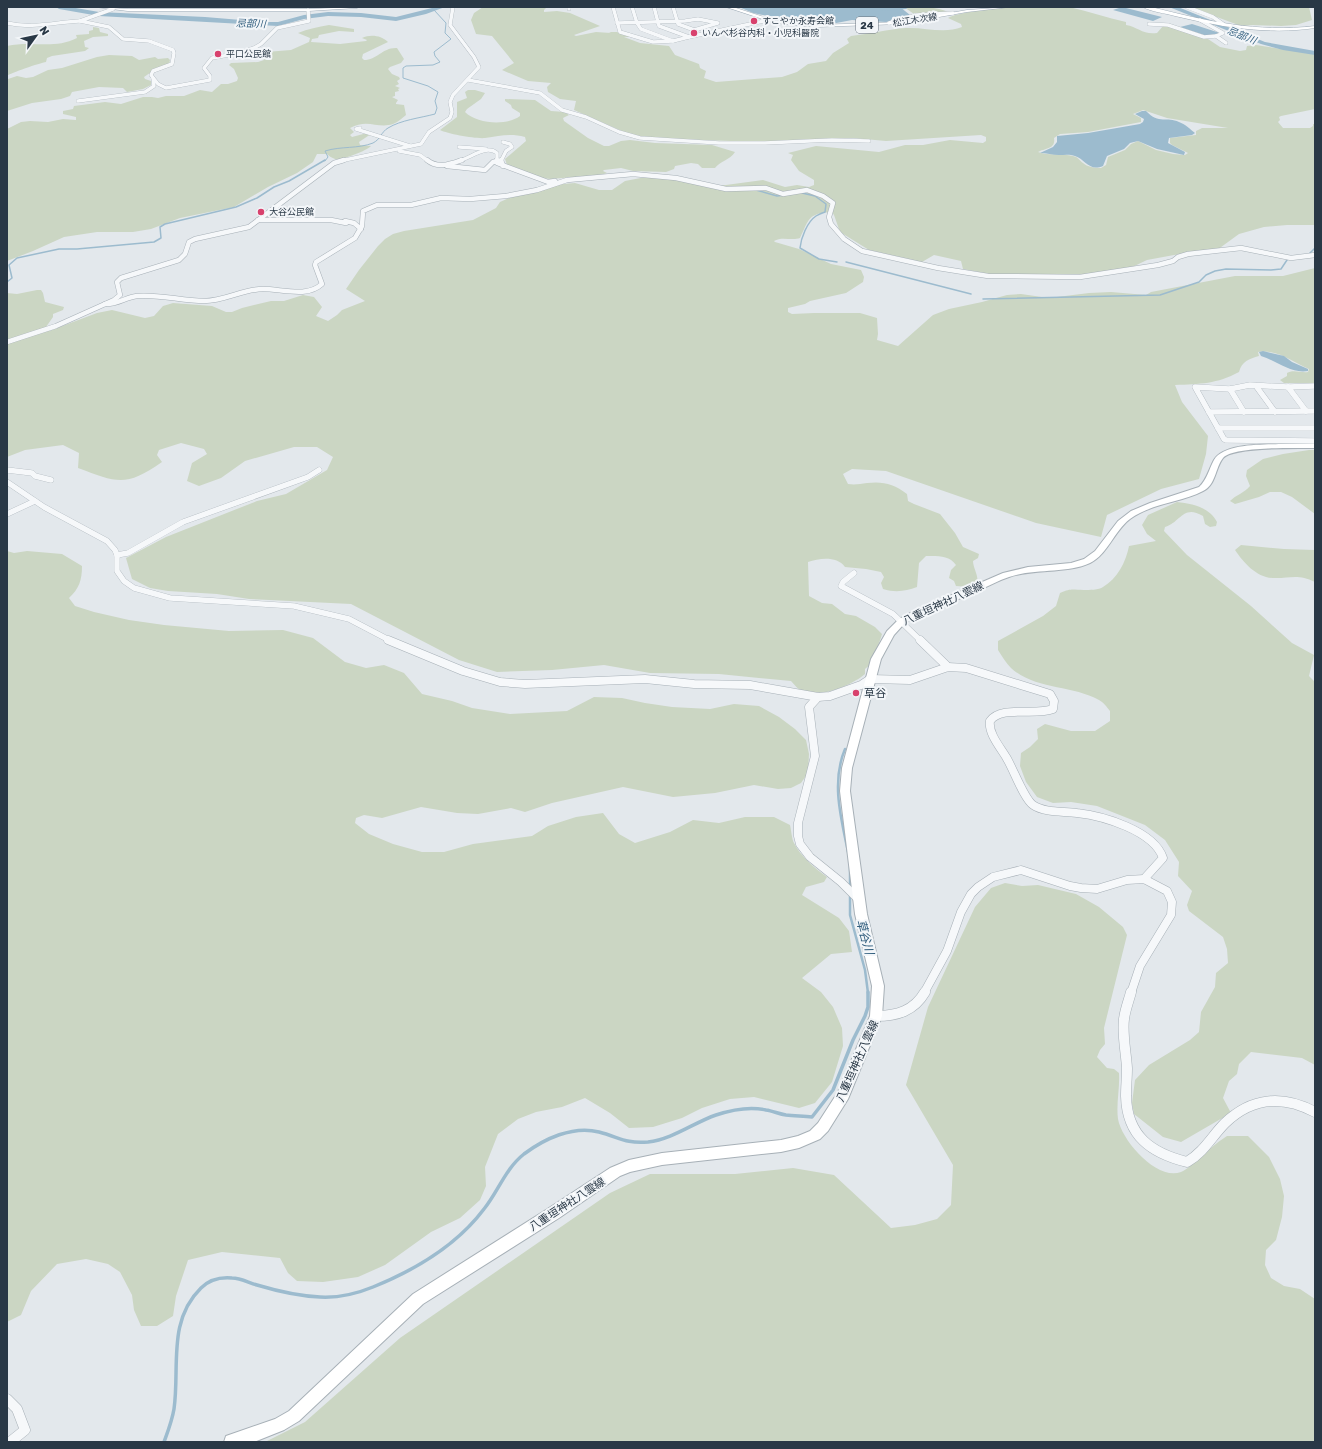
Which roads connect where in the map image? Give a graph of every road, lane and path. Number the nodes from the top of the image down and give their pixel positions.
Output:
1 (97, 7) edge
2 (358, 7) edge
3 (453, 7) edge
4 (613, 7) edge
5 (632, 7) edge
6 (654, 7) edge
7 (673, 7) edge
8 (728, 7) edge
9 (1008, 7) edge
10 (1145, 7) edge
11 (1187, 7) edge
12 (262, 8) edge
13 (113, 9) junction
14 (953, 13) junction
15 (309, 14) junction
16 (769, 20) junction
17 (1202, 20) junction
18 (80, 21) junction
19 (657, 22) junction
20 (676, 22) junction
21 (7, 23) edge
22 (617, 23) junction
23 (637, 23) junction
24 (889, 23) dead end
25 (1149, 24) dead end
26 (1221, 24) junction
27 (1315, 27) edge
28 (694, 30) junction
29 (704, 33) junction
30 (1216, 36) junction
31 (689, 37) junction
32 (673, 41) junction
33 (1226, 43) dead end
34 (153, 78) junction
35 (468, 80) junction
36 (78, 101) dead end
37 (360, 128) dead end
38 (869, 141) dead end
39 (503, 142) dead end
40 (481, 144) dead end
41 (412, 147) junction
42 (459, 147) dead end
43 (486, 149) junction
44 (395, 150) junction
45 (495, 151) junction
46 (497, 161) junction
47 (445, 165) junction
48 (503, 166) junction
49 (567, 180) junction
50 (548, 182) junction
51 (526, 192) junction
52 (258, 220) junction
53 (361, 229) junction
54 (1315, 255) edge
55 (105, 304) junction
56 (7, 342) edge
57 (1256, 386) junction
58 (1315, 386) edge
59 (1288, 387) junction
60 (1230, 389) junction
61 (1306, 411) junction
62 (1315, 411) edge
63 (1209, 412) junction
64 (1244, 412) junction
65 (1274, 412) junction
66 (1218, 428) junction
67 (1315, 428) edge
68 (1315, 441) edge
69 (1315, 446) edge
70 (7, 470) edge
71 (319, 470) dead end
72 (32, 472) junction
73 (44, 474) dead end
74 (51, 480) dead end
75 (7, 482) edge
76 (35, 501) junction
77 (7, 514) edge
78 (117, 556) junction
79 (854, 573) dead end
80 (901, 622) junction
81 (948, 667) junction
82 (870, 679) junction
83 (818, 697) junction
84 (1144, 879) junction
85 (853, 894) junction
86 (876, 1016) junction
87 (1315, 1112) edge
88 (7, 1399) edge
89 (10, 1442) edge
90 (232, 1442) edge

1 - 13 main road
2 - 15 main road
3 - 35 street
4 - 22 street
5 - 23 street
6 - 19 street
7 - 20 street
8 - 16 main road, 松江木次線 / 24
9 - 14 main road, 松江木次線 / 24
10 - 17 main road
11 - 26 street
12 - 13 main road
12 - 15 main road
13 - 18 street
14 - 16 main road, 松江木次線 / 24
14 - 24 street
15 - 34 street
16 - 29 street
17 - 26 main road
17 - 30 street
18 - 21 street
18 - 34 street
19 - 20 street
19 - 23 street
19 - 31 street
20 - 28 street
20 - 28 street
22 - 23 street
22 - 32 street
23 - 32 street
25 - 30 street
26 - 27 main road
28 - 29 street
29 - 31 street
30 - 33 street
31 - 32 street
34 - 36 street
35 - 38 street
35 - 41 street
37 - 41 street
39 - 48 street
40 - 45 street
41 - 44 street
42 - 43 street
43 - 45 street
43 - 47 street
44 - 47 street
44 - 52 street
45 - 46 street
46 - 47 street
46 - 48 street
48 - 50 street
49 - 50 street
49 - 51 street
49 - 54 street
50 - 51 street
51 - 53 street
52 - 53 street
52 - 55 street
53 - 55 street
55 - 56 street
57 - 59 street
57 - 60 street
57 - 65 street
58 - 59 street
59 - 61 street
60 - 63 street
60 - 64 street
61 - 62 street
61 - 65 street
63 - 64 street
63 - 66 street
64 - 65 street
66 - 67 street
66 - 68 street
69 - 80 main road, 八重垣神社八雲線
70 - 72 street
71 - 78 street
72 - 73 street
72 - 74 street
75 - 76 street
76 - 77 street
76 - 78 street
78 - 83 street
79 - 80 street
80 - 81 street
80 - 82 main road, 八重垣神社八雲線
81 - 82 street
81 - 84 street
82 - 83 street
82 - 85 main road, 八重垣神社八雲線
83 - 85 street
84 - 86 street
84 - 87 street
85 - 86 main road, 八重垣神社八雲線
86 - 90 main road, 八重垣神社八雲線
88 - 89 street

